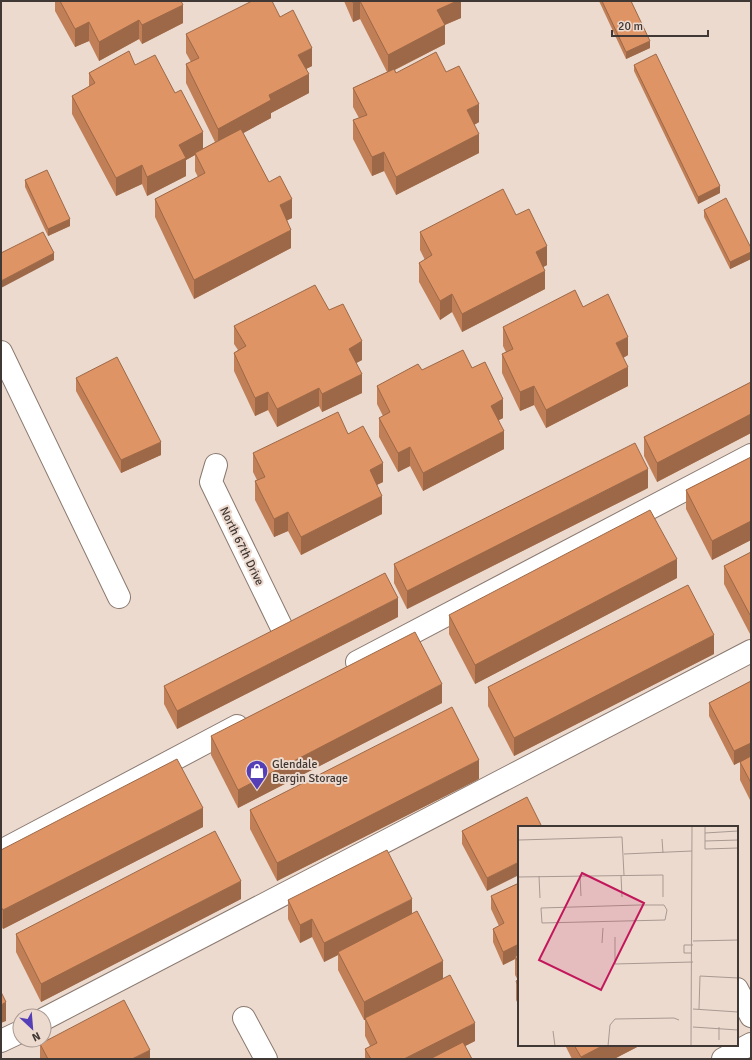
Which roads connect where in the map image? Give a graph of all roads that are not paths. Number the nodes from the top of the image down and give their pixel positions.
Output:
1 (1, 352) edge
2 (751, 455) edge
3 (216, 465) dead end
4 (119, 597) dead end
5 (281, 626) edge
6 (751, 652) edge
7 (340, 671) edge
8 (256, 715) edge
9 (1, 851) edge
10 (738, 991) edge
11 (52, 1015) edge
12 (751, 1016) edge
13 (244, 1018) dead end
14 (12, 1036) edge
15 (1, 1041) edge
16 (751, 1044) edge
17 (266, 1059) edge
18 (723, 1059) edge

1 - 4 street
2 - 7 street
3 - 5 street, North 67th Drive
6 - 11 street
8 - 9 street
10 - 12 street
13 - 17 street
14 - 15 street
16 - 18 street

